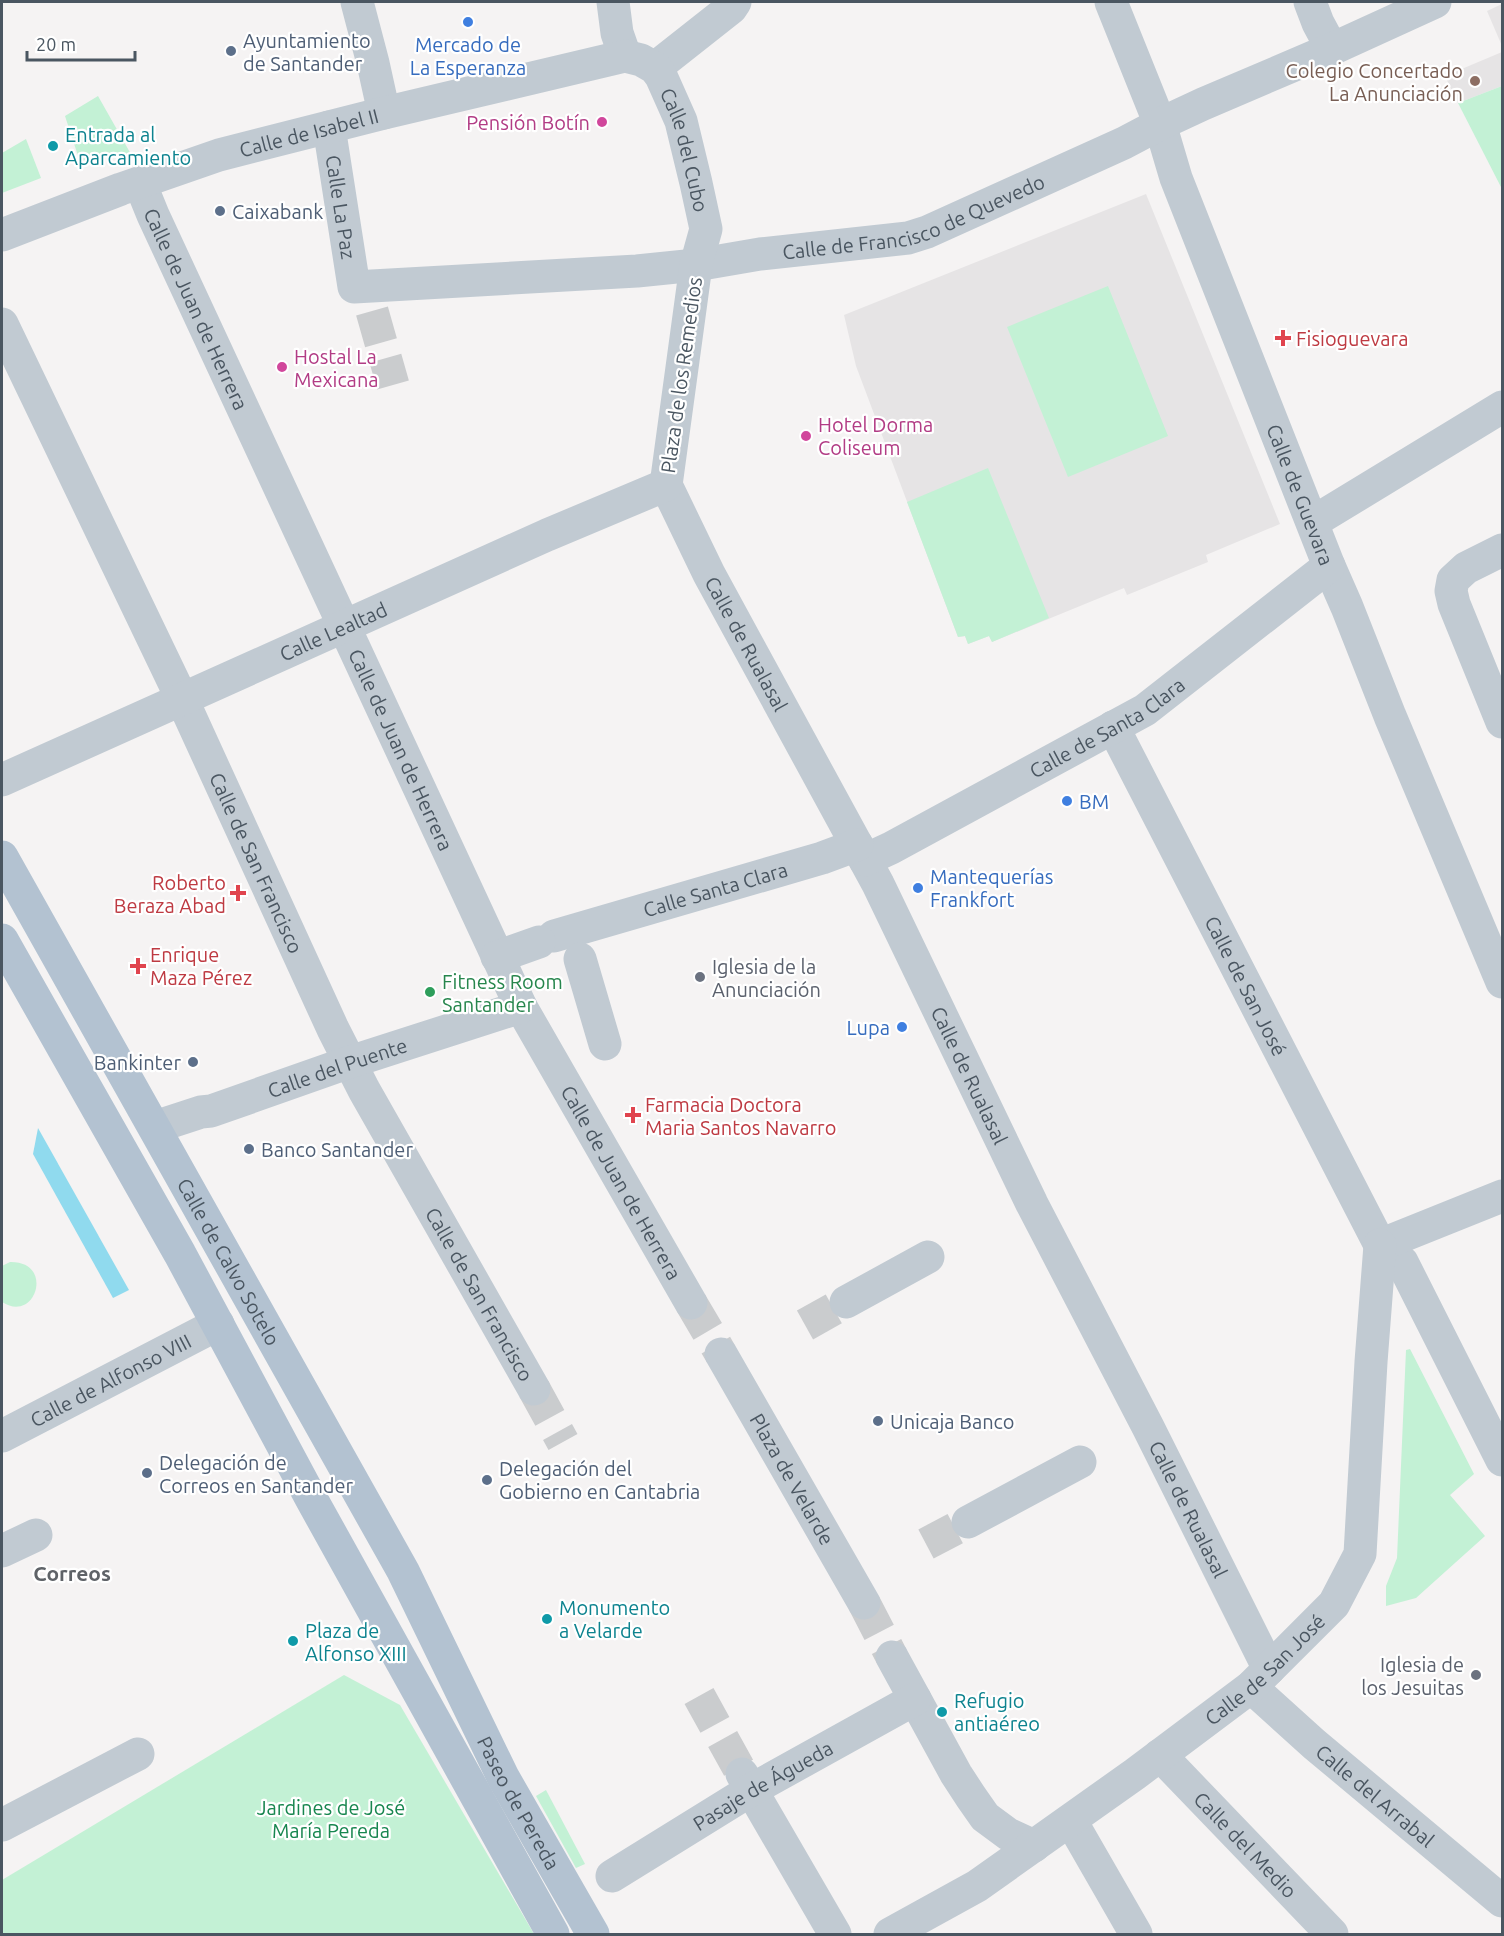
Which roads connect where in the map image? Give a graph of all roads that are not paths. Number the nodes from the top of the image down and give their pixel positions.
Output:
1 (357, 2) edge
2 (613, 2) edge
3 (735, 2) edge
4 (1111, 2) edge
5 (1310, 2) edge
6 (1435, 2) edge
7 (1332, 49) junction
8 (640, 62) junction
9 (384, 113) junction
10 (1160, 123) junction
11 (329, 127) junction
12 (140, 183) junction
13 (2, 236) edge
14 (696, 265) junction
15 (364, 295) joint
16 (2, 324) edge
17 (1503, 406) edge
18 (666, 485) junction
19 (1312, 522) junction
20 (1503, 550) edge
21 (1329, 566) junction
22 (345, 627) junction
23 (182, 699) junction
24 (1503, 722) edge
25 (1113, 727) junction
26 (2, 780) edge
27 (861, 852) junction
28 (2, 857) edge
29 (2, 940) edge
30 (564, 942) junction
31 (497, 957) junction
32 (1503, 982) edge
33 (521, 1007) junction
34 (605, 1044) dead end
35 (350, 1062) junction
36 (155, 1127) junction
37 (1503, 1196) edge
38 (1380, 1245) junction
39 (928, 1257) dead end
40 (846, 1302) tunnel mouth
41 (691, 1303) tunnel mouth
42 (218, 1324) junction
43 (721, 1354) tunnel mouth
44 (534, 1389) tunnel mouth
45 (2, 1436) edge
46 (1503, 1460) edge
47 (1080, 1462) dead end
48 (968, 1522) tunnel mouth
49 (36, 1535) dead end
50 (2, 1551) edge
51 (864, 1603) tunnel mouth
52 (892, 1657) tunnel mouth
53 (451, 1670) joint
54 (1260, 1678) junction
55 (915, 1699) junction
56 (437, 1727) joint
57 (138, 1754) dead end
58 (1160, 1755) junction
59 (746, 1782) junction
60 (1071, 1821) junction
61 (2, 1826) edge
62 (1034, 1846) junction
63 (612, 1876) dead end
64 (1503, 1901) edge
65 (553, 1935) edge
66 (593, 1935) edge
67 (835, 1935) edge
68 (890, 1935) edge
69 (1136, 1935) edge
70 (1332, 1935) edge

1 - 9 street
2 - 8 street, Calle del Cubo
3 - 8 street
4 - 10 street, Calle de Guevara
5 - 7 street
6 - 7 street, Calle de Francisco de Quevedo
7 - 10 street, Calle de Francisco de Quevedo
8 - 9 street, Calle de Isabel II
8 - 14 street, Calle del Cubo
9 - 11 street, Calle de Isabel II
10 - 14 street, Calle de Francisco de Quevedo
10 - 19 street, Calle de Guevara
11 - 12 street, Calle de Isabel II
11 - 15 street, Calle La Paz
12 - 13 street, Calle de Isabel II
12 - 22 street, Calle de Juan de Herrera
14 - 15 street, Calle de Francisco de Quevedo
14 - 18 street, Plaza de los Remedios
16 - 23 street, Calle de San Francisco
17 - 19 street
18 - 22 street, Calle Lealtad
18 - 27 street, Calle de Rualasal
19 - 21 street, Calle de Guevara
20 - 24 street
21 - 25 street, Calle de Santa Clara
21 - 32 street, Calle de Guevara
22 - 23 street, Calle Lealtad
22 - 31 street, Calle de Juan de Herrera
23 - 26 street, Calle Lealtad
23 - 35 street, Calle de San Francisco
25 - 27 street, Calle de Santa Clara
25 - 38 street, Calle de San José
27 - 30 street, Calle Santa Clara
27 - 54 street, Calle de Rualasal
28 - 36 main road, Calle de Calvo Sotelo
29 - 42 main road, Calle de Calvo Sotelo
30 - 31 street, Calle Santa Clara
30 - 34 street
31 - 33 street, Calle de Juan de Herrera
33 - 35 street, Calle del Puente
33 - 41 street, Calle de Juan de Herrera
35 - 36 street, Calle del Puente
35 - 44 street, Calle de San Francisco
36 - 53 main road, Calle de Calvo Sotelo
37 - 38 street
38 - 46 street, Calle de San José
38 - 54 street, Calle de San José
39 - 40 street
42 - 45 street, Calle de Alfonso VIII
42 - 56 main road, Calle de Calvo Sotelo
43 - 51 street, Plaza de Velarde
47 - 48 street
49 - 50 street
52 - 55 street
53 - 66 main road, Paseo de Pereda
54 - 58 street, Calle de San José
54 - 64 street, Calle del Arrabal
55 - 59 street, Pasaje de Águeda
55 - 62 street
56 - 65 main road, Paseo de Pereda
57 - 61 street
58 - 60 street, Calle de San José
58 - 70 street, Calle del Medio
59 - 63 street, Pasaje de Águeda
59 - 67 street
60 - 62 street, Calle de San José
60 - 69 street
62 - 68 street, Calle de San José

